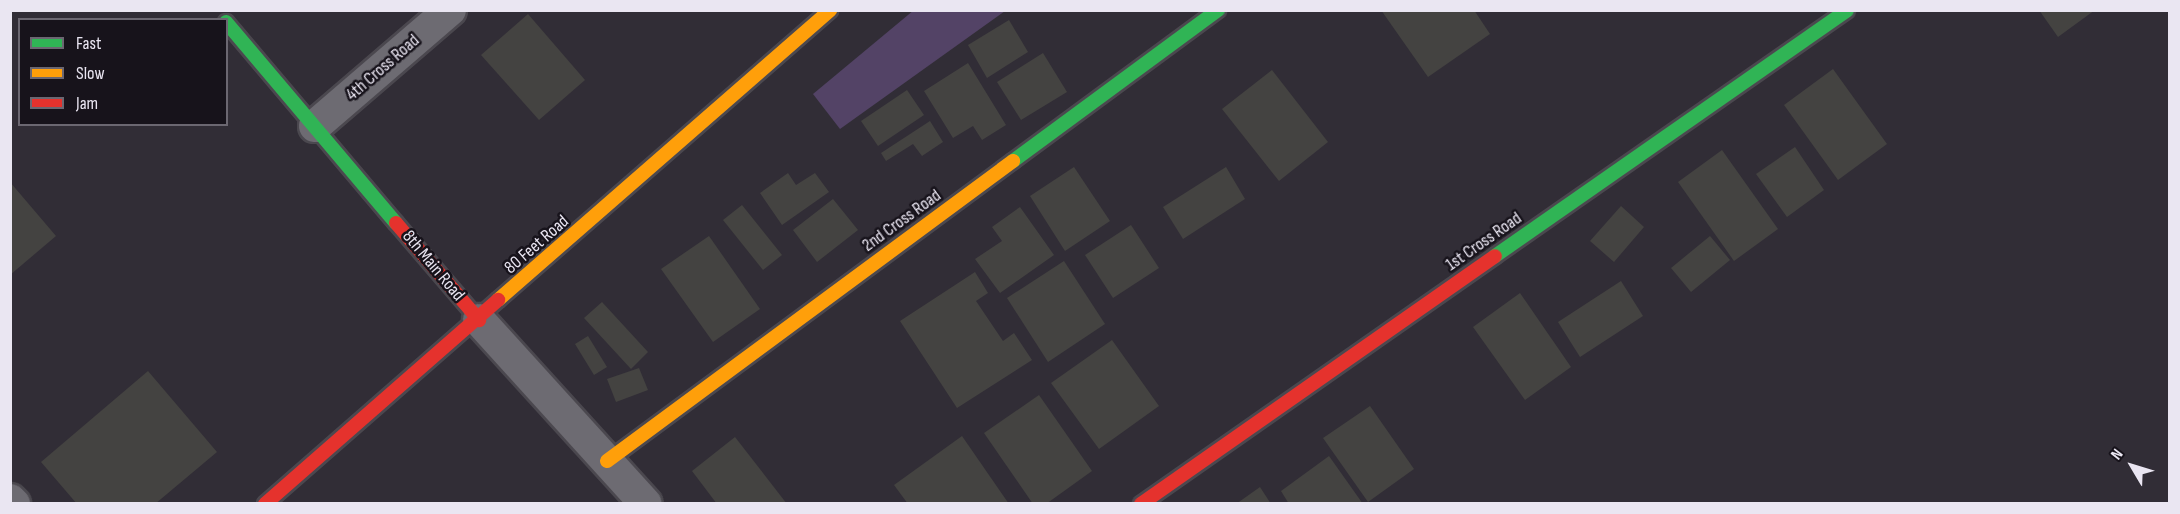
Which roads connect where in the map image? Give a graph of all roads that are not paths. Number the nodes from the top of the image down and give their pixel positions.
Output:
1 (450, 10) edge
2 (830, 10) edge
3 (1218, 10) edge
4 (1847, 10) edge
5 (228, 23) edge
6 (315, 126) junction
7 (478, 320) junction
8 (608, 461) junction
9 (10, 500) edge
10 (14, 504) edge
11 (265, 504) edge
12 (646, 504) edge
13 (1141, 504) edge

1 - 6 street, 4th Cross Road
2 - 7 street, 80 Feet Road
3 - 8 street, 2nd Cross Road
4 - 13 street, 1st Cross Road
5 - 6 street, 8th Main Road
6 - 7 street, 8th Main Road
7 - 8 street, 8th Main Road
7 - 11 street, 80 Feet Road
8 - 12 street, 8th Main Road
9 - 10 street

